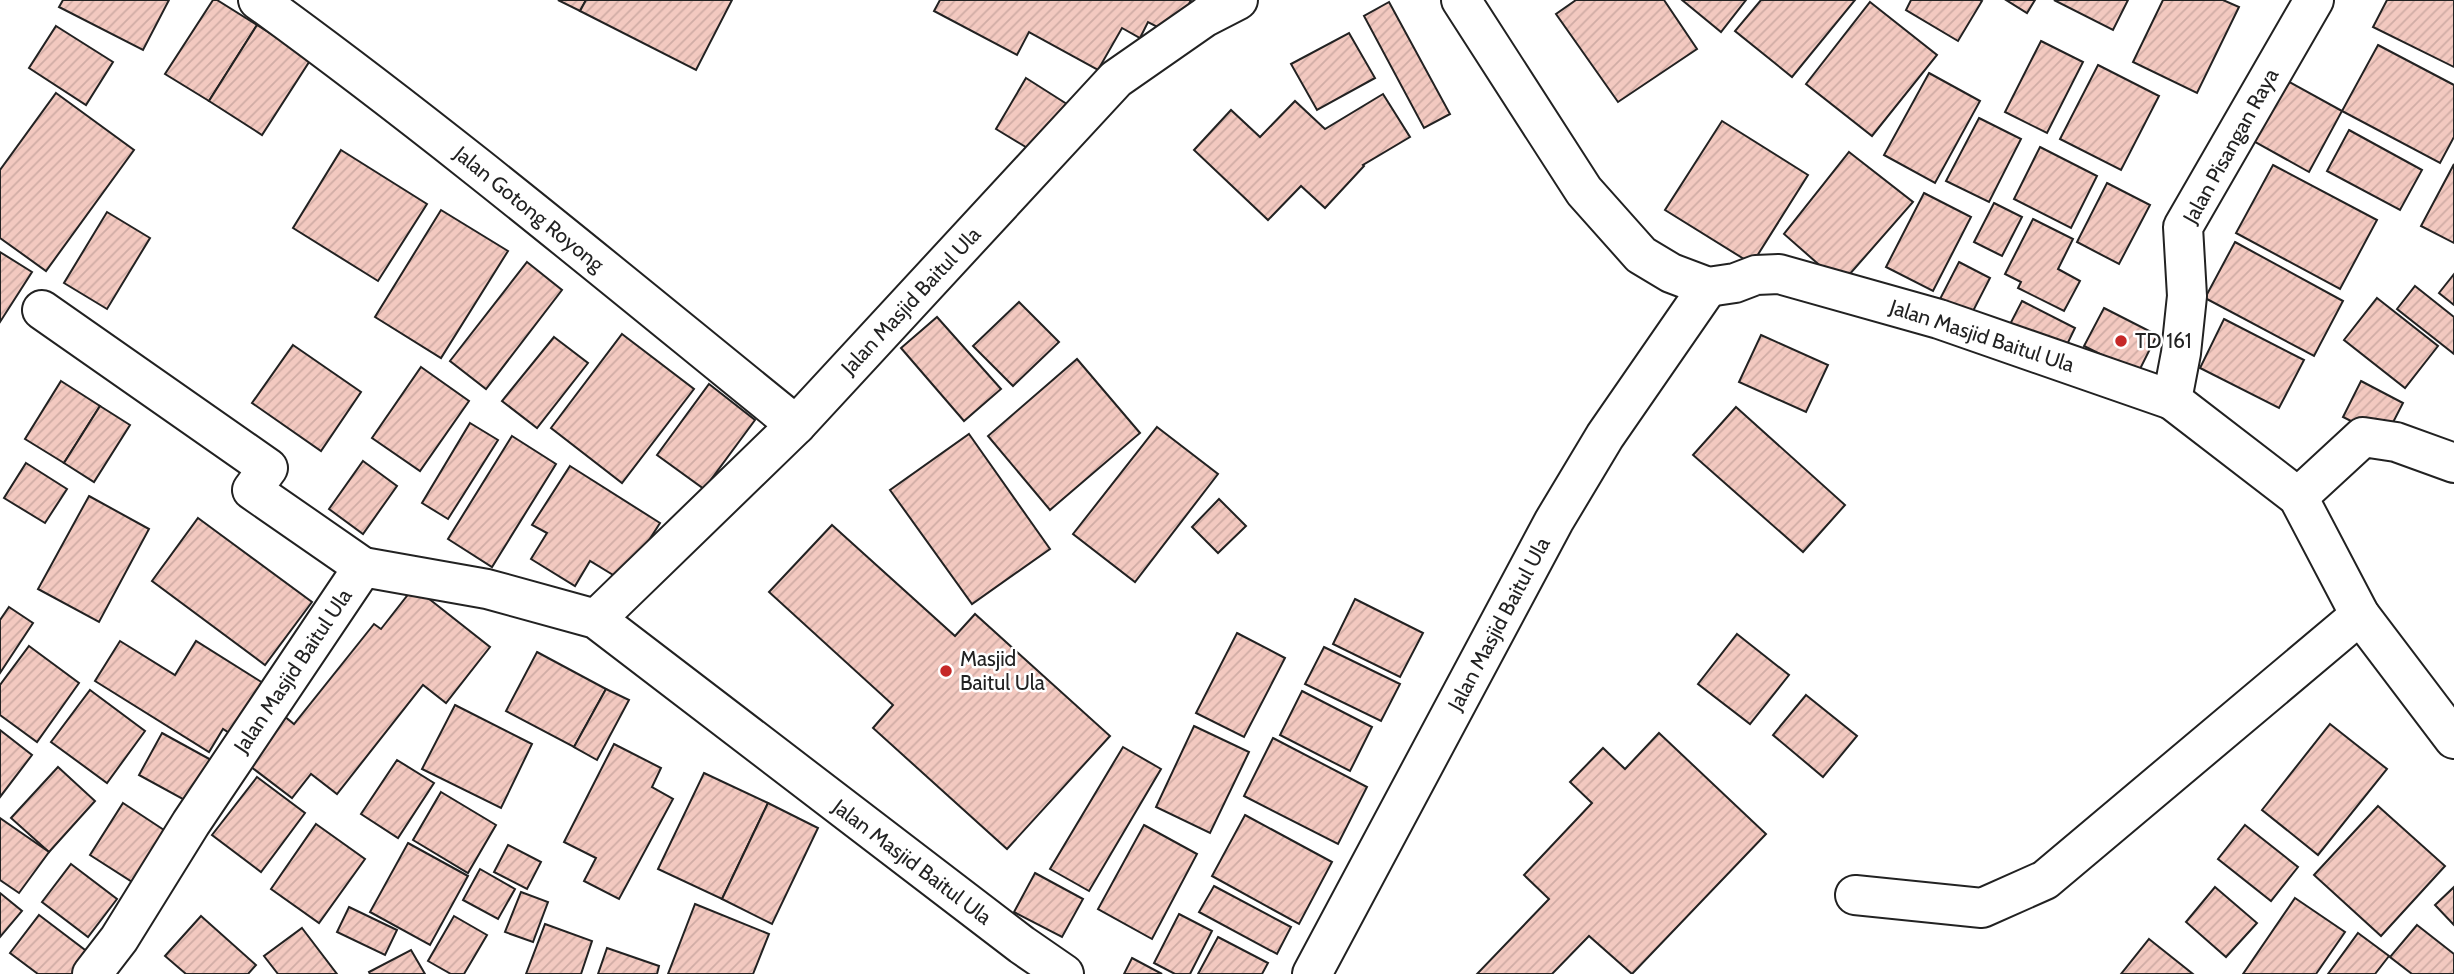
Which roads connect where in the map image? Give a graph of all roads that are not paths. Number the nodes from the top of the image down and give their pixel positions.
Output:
1 (258, 0) edge
2 (1238, 0) edge
3 (1461, 0) edge
4 (2314, 0) edge
5 (1708, 287) junction
6 (42, 310) dead end
7 (2172, 400) junction
8 (796, 425) junction
9 (2454, 463) edge
10 (2298, 497) junction
11 (363, 567) junction
12 (2360, 615) junction
13 (596, 618) junction
14 (2454, 739) edge
15 (1855, 895) dead end
16 (92, 974) edge
17 (1064, 974) edge
18 (1312, 974) edge

1 - 8 street, Jalan Gotong Royong
2 - 8 street, Jalan Masjid Baitul Ula
3 - 5 street
4 - 7 street, Jalan Pisangan Raya
5 - 7 street, Jalan Masjid Baitul Ula
5 - 18 street, Jalan Masjid Baitul Ula
6 - 11 street
7 - 10 street
8 - 13 street, Jalan Masjid Baitul Ula
9 - 10 street
10 - 12 street
11 - 13 street, Jalan Masjid Baitul Ula
11 - 16 street, Jalan Masjid Baitul Ula
12 - 14 street
12 - 15 street
13 - 17 street, Jalan Masjid Baitul Ula

